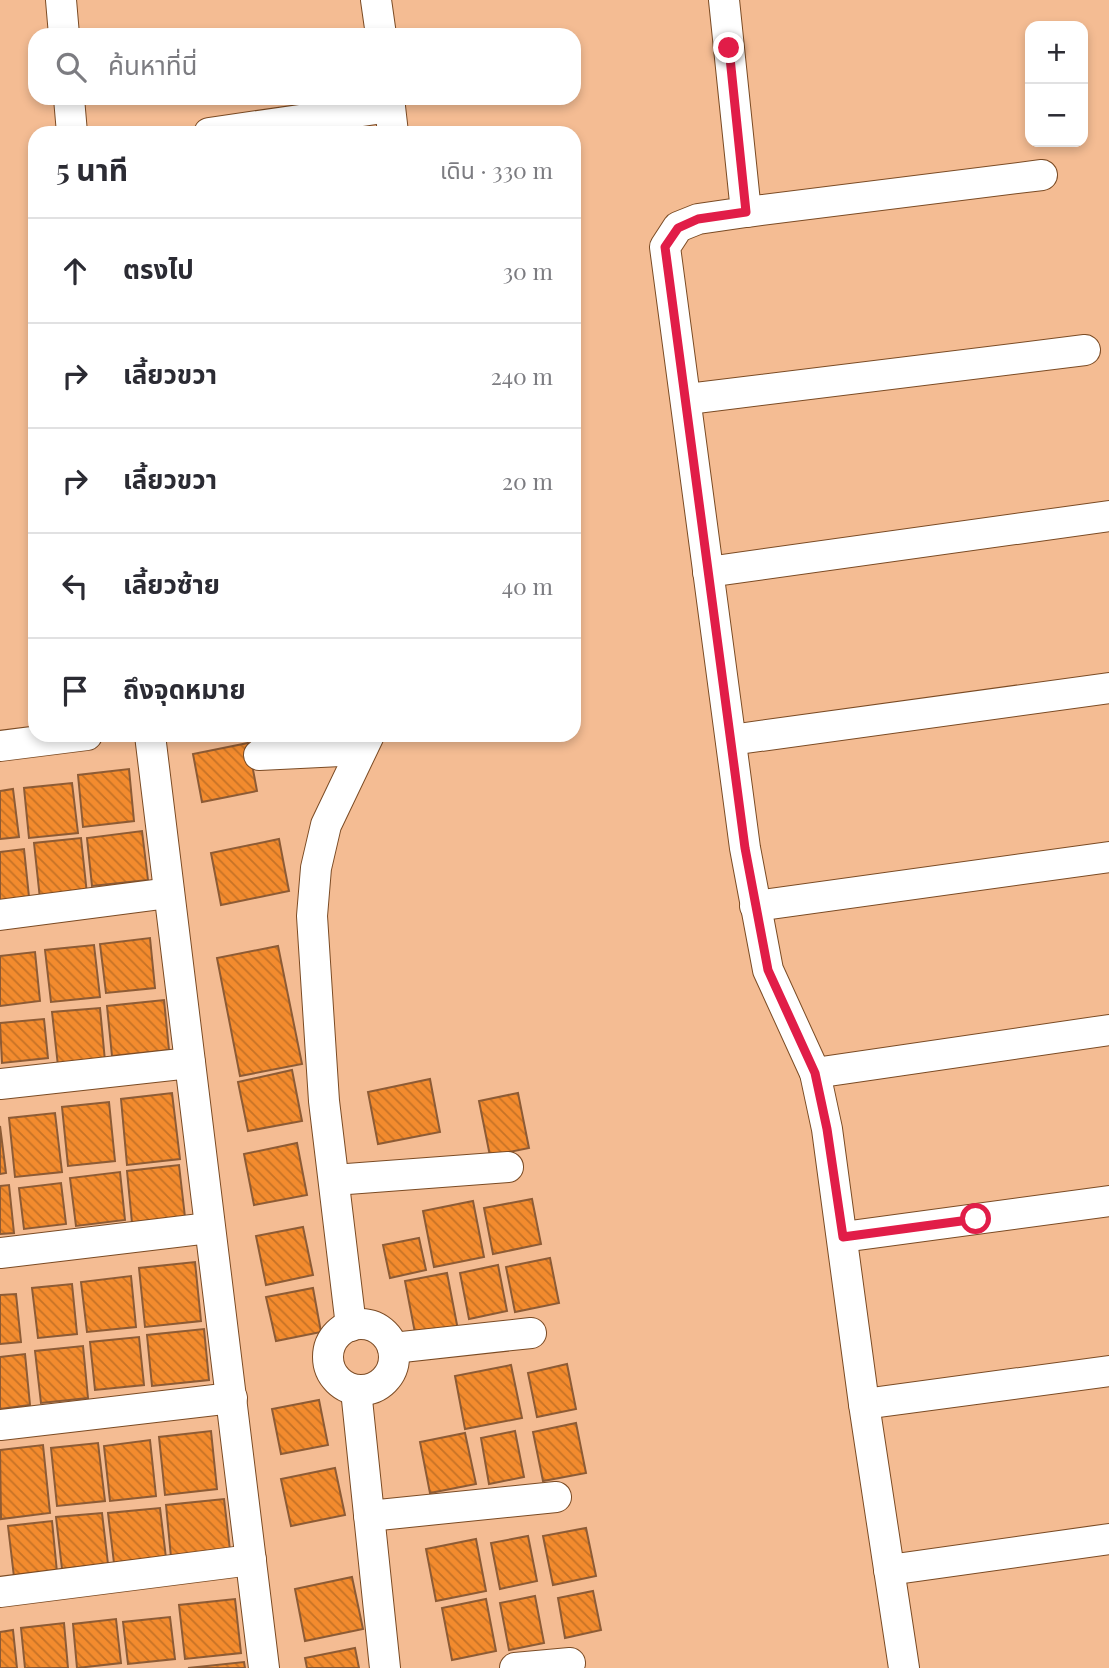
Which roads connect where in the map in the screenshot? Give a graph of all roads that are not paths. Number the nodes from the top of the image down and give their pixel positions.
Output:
1 (61, 0) edge
2 (376, 0) edge
3 (724, 0) edge
4 (63, 28) edge
5 (380, 28) edge
6 (70, 105) edge
7 (390, 113) edge
8 (71, 126) edge
9 (272, 126) edge
10 (1042, 175) dead end
11 (746, 212) junction
12 (1085, 350) dead end
13 (688, 399) junction
14 (1109, 516) edge
15 (708, 572) junction
16 (1109, 688) edge
17 (732, 740) junction
18 (32, 742) edge
19 (151, 742) edge
20 (365, 742) edge
21 (0, 746) edge
22 (259, 755) dead end
23 (1109, 857) edge
24 (169, 893) junction
25 (755, 906) junction
26 (0, 915) edge
27 (1109, 1030) edge
28 (190, 1063) junction
29 (815, 1073) junction
30 (0, 1084) edge
31 (508, 1167) dead end
32 (334, 1180) junction
33 (1109, 1201) edge
34 (209, 1228) junction
35 (843, 1237) junction
36 (0, 1253) edge
37 (351, 1326) junction
38 (531, 1333) dead end
39 (393, 1348) junction
40 (1109, 1371) edge
41 (356, 1390) junction
42 (232, 1398) junction
43 (863, 1404) junction
44 (0, 1425) edge
45 (556, 1497) dead end
46 (369, 1516) junction
47 (1109, 1539) edge
48 (251, 1560) junction
49 (889, 1570) junction
50 (0, 1592) edge
51 (569, 1663) dead end
52 (264, 1668) edge
53 (384, 1668) edge
54 (515, 1668) edge
55 (904, 1668) edge

1 - 4 street
2 - 5 street
3 - 11 street
6 - 8 street
7 - 9 street
10 - 11 street
11 - 13 street
12 - 13 street
13 - 15 street
14 - 15 street
15 - 17 street
16 - 17 street
17 - 25 street
18 - 21 street
19 - 24 street
20 - 22 street
20 - 32 street
23 - 25 street
24 - 26 street
24 - 28 street
25 - 29 street
27 - 29 street
28 - 30 street
28 - 34 street
29 - 35 street
31 - 32 street
32 - 37 street
33 - 35 street
34 - 36 street
34 - 42 street
35 - 43 street
37 - 39 street
37 - 41 street
38 - 39 street
39 - 41 street
40 - 43 street
41 - 46 street
42 - 44 street
42 - 48 street
43 - 49 street
45 - 46 street
46 - 53 street
47 - 49 street
48 - 50 street
48 - 52 street
49 - 55 street
51 - 54 street

